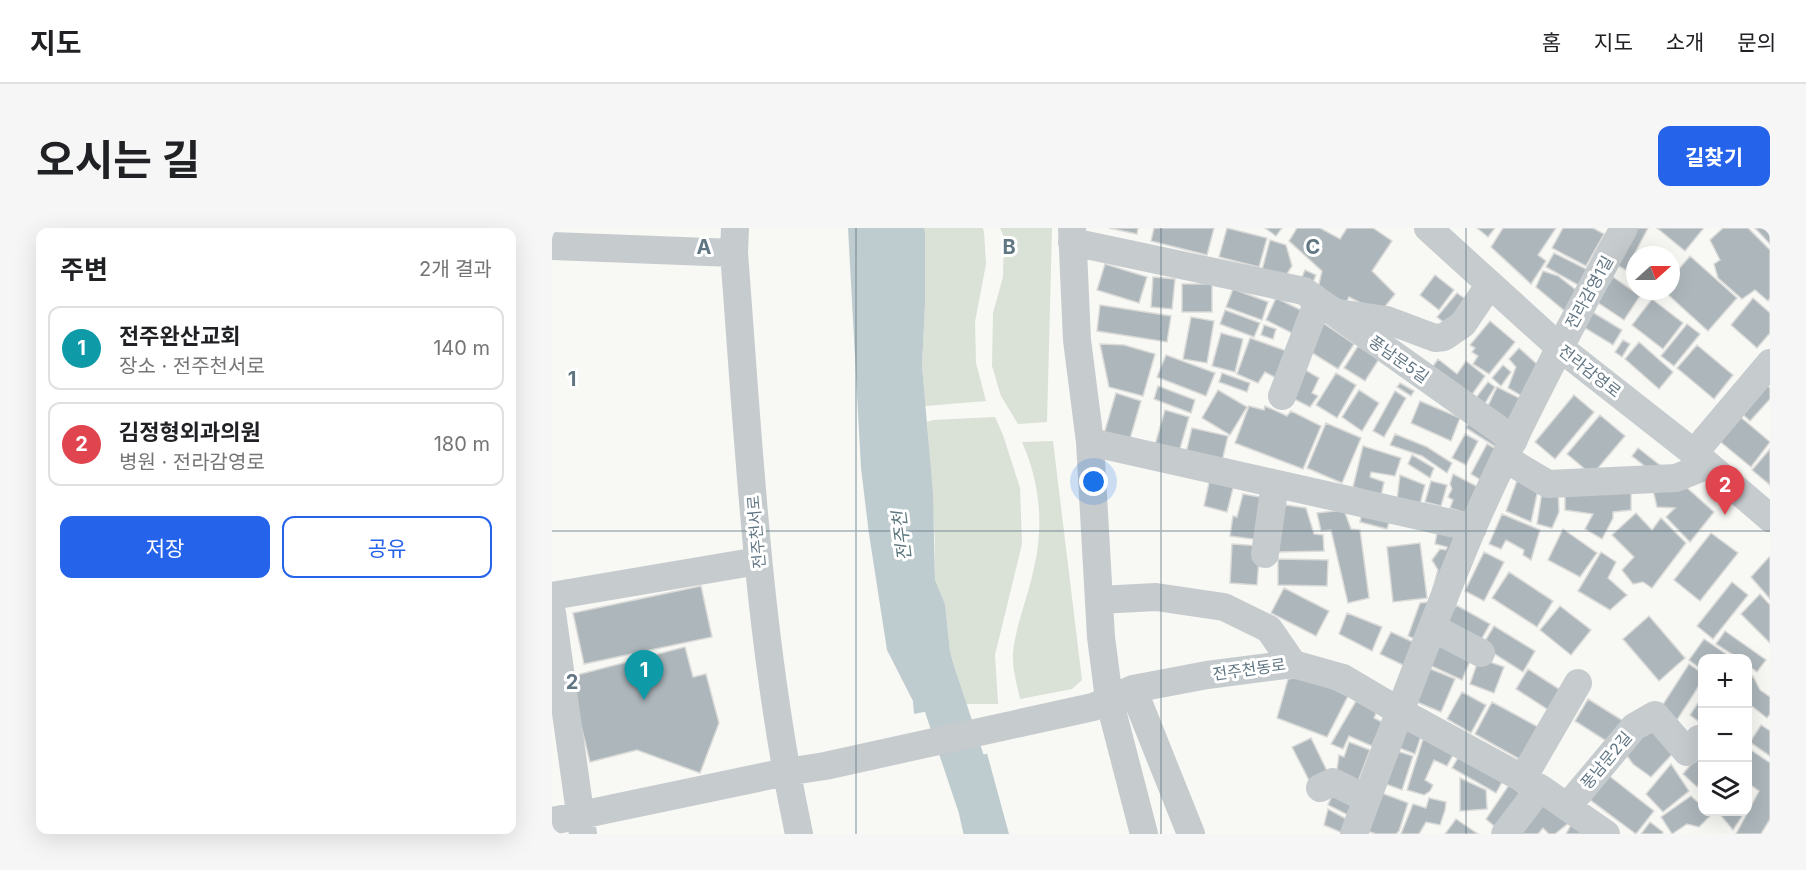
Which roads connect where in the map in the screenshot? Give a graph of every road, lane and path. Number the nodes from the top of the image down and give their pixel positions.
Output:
1 (1428, 228) edge
2 (1616, 231) edge
3 (1072, 235) edge
4 (734, 241) edge
5 (552, 246) edge
6 (1490, 284) junction
7 (1325, 307) junction
8 (1559, 347) junction
9 (1770, 363) edge
10 (1282, 396) dead end
11 (1090, 442) junction
12 (1510, 449) junction
13 (1701, 459) junction
14 (1275, 483) junction
15 (1770, 518) edge
16 (1473, 528) junction
17 (1265, 554) dead end
18 (758, 561) junction
19 (552, 596) edge
20 (1098, 600) junction
21 (552, 613) edge
22 (1433, 628) junction
23 (1481, 653) dead end
24 (1293, 664) junction
25 (1578, 683) dead end
26 (1112, 698) junction
27 (1399, 711) junction
28 (1698, 740) edge
29 (786, 772) junction
30 (1531, 783) junction
31 (1320, 788) dead end
32 (1367, 799) junction
33 (1567, 807) junction
34 (552, 821) edge
35 (582, 825) edge
36 (799, 834) edge
37 (1144, 834) edge
38 (1191, 834) edge
39 (1354, 834) edge
40 (1505, 834) edge
41 (1606, 834) edge

1 - 6 street, 전라감영로
2 - 8 street, 전라감영1길
3 - 7 street, 풍남문5길
3 - 11 street
4 - 5 street
4 - 18 street, 전주천서로
6 - 7 street
6 - 8 street, 전라감영로
7 - 10 street
7 - 12 street, 풍남문5길
8 - 12 street
8 - 13 street, 전라감영로
9 - 13 street
11 - 14 street
11 - 20 street
12 - 13 street, 풍남문5길
12 - 16 street
13 - 15 street, 전라감영로
14 - 16 street
14 - 17 street
16 - 22 street
18 - 19 street
18 - 29 street, 전주천서로
20 - 24 street, 전주천동로
20 - 26 street
21 - 35 street
22 - 23 street
22 - 27 street
24 - 26 street, 전주천동로
24 - 27 street
25 - 30 street
26 - 29 street, 전주천동로
26 - 37 street
26 - 38 street
27 - 30 street
27 - 32 street
28 - 33 street, 풍남문2길
29 - 35 street, 전주천동로
29 - 36 street, 전주천서로
30 - 33 street
30 - 40 street
31 - 32 street
32 - 39 street
33 - 41 street
34 - 35 street, 전주천동로

